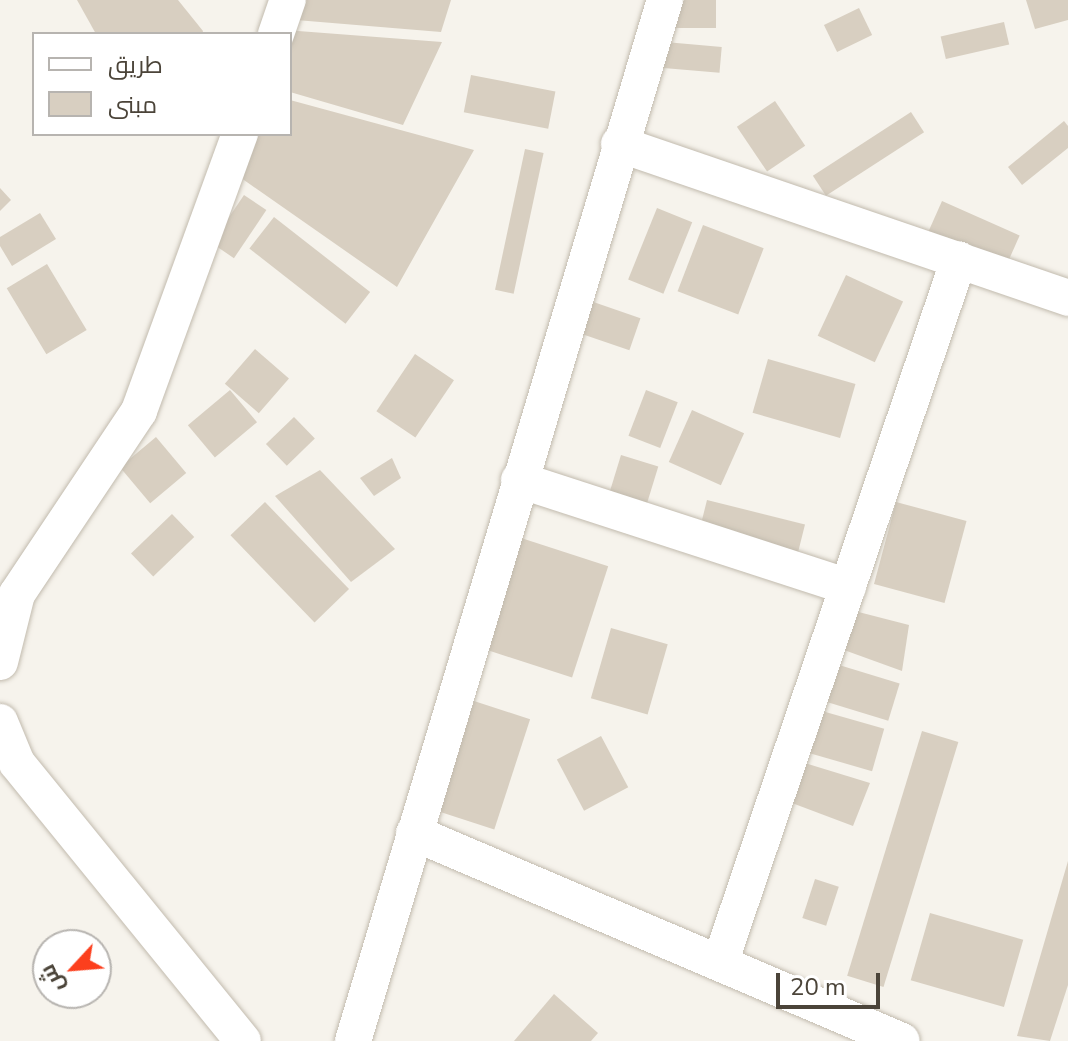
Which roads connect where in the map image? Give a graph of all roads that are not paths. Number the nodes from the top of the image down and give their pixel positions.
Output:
1 (288, 0) edge
2 (665, 0) edge
3 (277, 32) edge
4 (239, 136) edge
5 (619, 144) junction
6 (959, 259) junction
7 (1068, 298) edge
8 (519, 480) junction
9 (848, 587) junction
10 (0, 662) edge
11 (0, 722) edge
12 (414, 833) junction
13 (720, 963) junction
14 (243, 1041) edge
15 (353, 1041) edge
16 (902, 1041) edge

1 - 3 street
2 - 5 street
4 - 10 street
5 - 6 street
5 - 8 street
6 - 7 street
6 - 9 street
8 - 9 street
8 - 12 street
9 - 13 street
11 - 14 street
12 - 13 street
12 - 15 street
13 - 16 street

